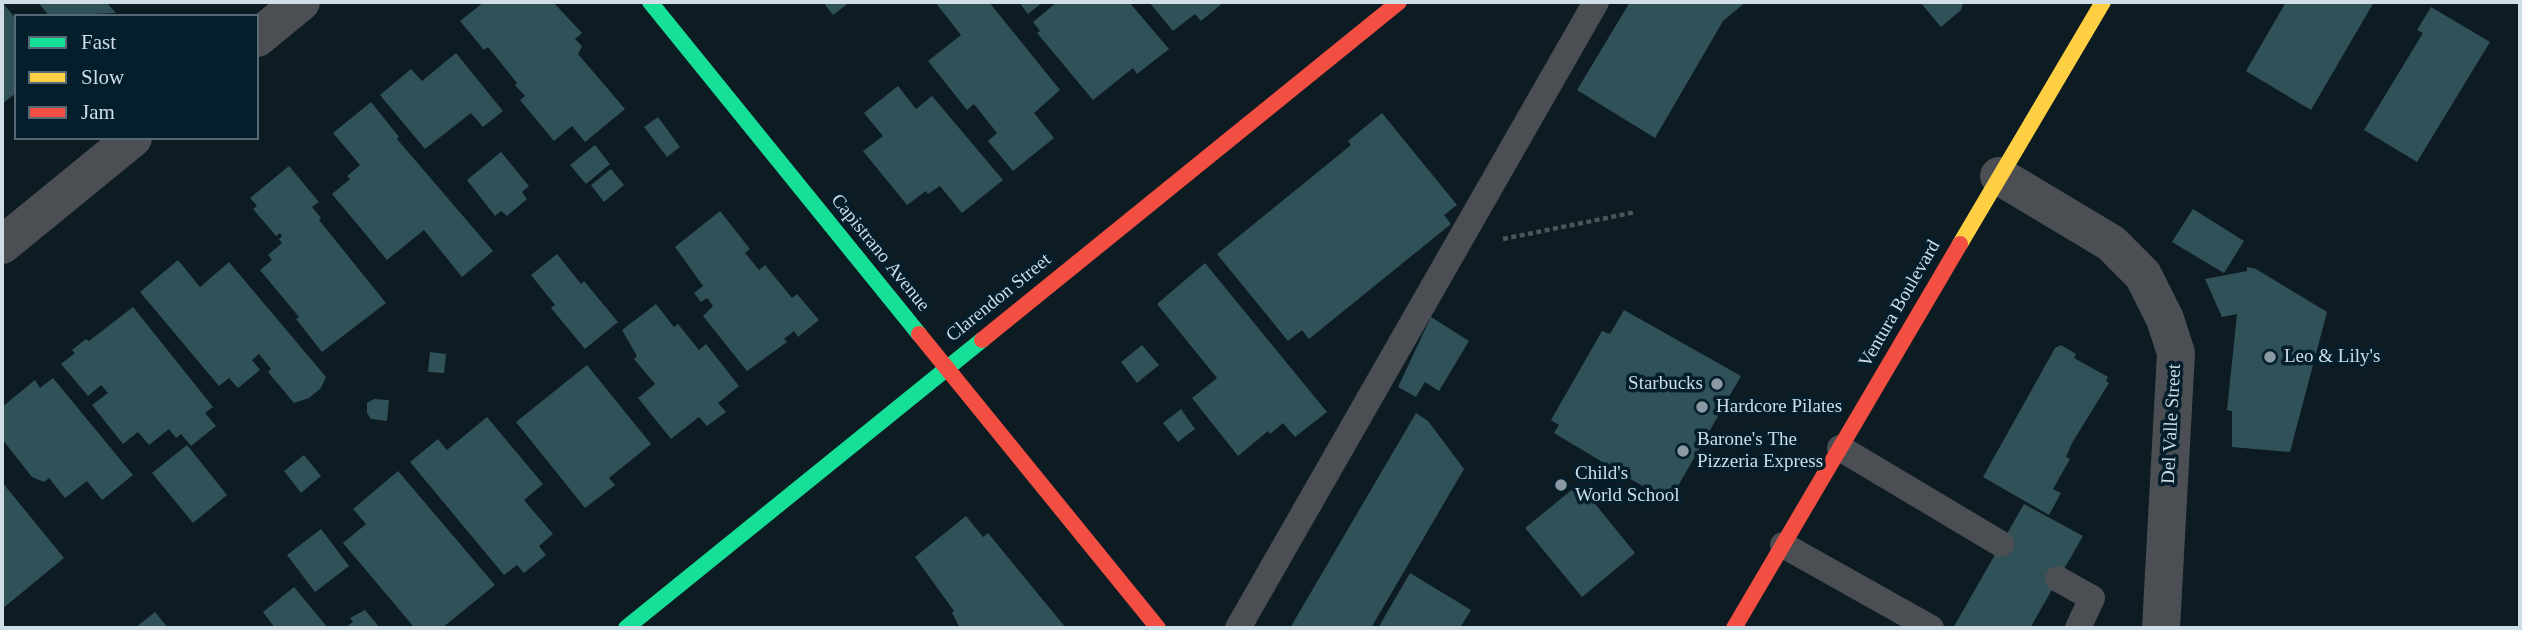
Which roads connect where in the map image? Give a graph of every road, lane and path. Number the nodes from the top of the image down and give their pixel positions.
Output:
1 (301, 2) edge
2 (650, 2) edge
3 (1399, 2) edge
4 (1596, 2) edge
5 (2103, 2) edge
6 (259, 36) edge
7 (131, 140) edge
8 (1999, 176) junction
9 (1636, 212) dead end
10 (2, 245) edge
11 (1454, 249) junction
12 (946, 368) junction
13 (1840, 448) junction
14 (2001, 544) dead end
15 (1783, 545) junction
16 (2058, 579) dead end
17 (626, 628) edge
18 (1158, 628) edge
19 (1238, 628) edge
20 (1734, 628) edge
21 (1931, 628) edge
22 (2078, 628) edge
23 (2161, 628) edge

1 - 6 street
2 - 12 street, Capistrano Avenue
3 - 12 street, Clarendon Street
4 - 11 lane
5 - 8 street, Ventura Boulevard
7 - 10 street
8 - 13 street, Ventura Boulevard
8 - 23 street, Del Valle Street
9 - 11 path
11 - 19 lane
12 - 17 street, Clarendon Street
12 - 18 street, Capistrano Avenue
13 - 14 lane
13 - 15 street, Ventura Boulevard
15 - 20 street, Ventura Boulevard
15 - 21 lane
16 - 22 lane

